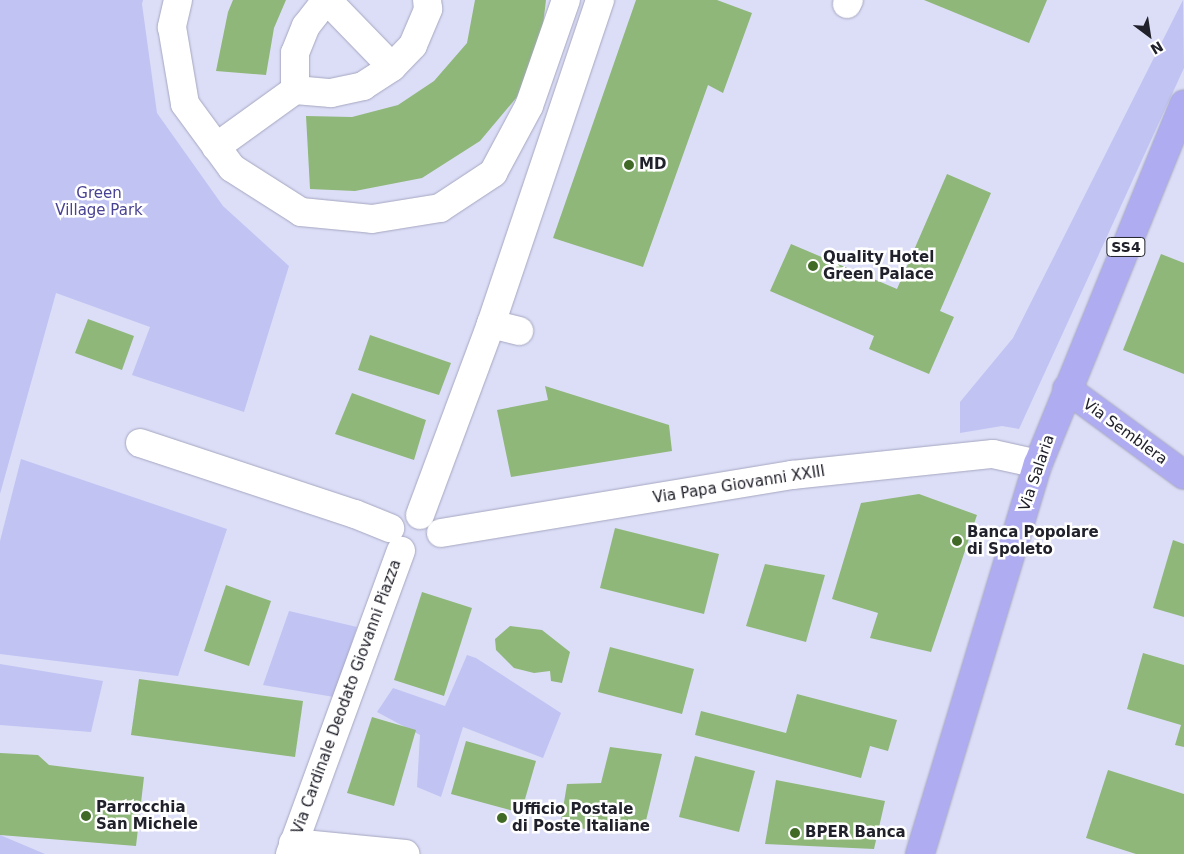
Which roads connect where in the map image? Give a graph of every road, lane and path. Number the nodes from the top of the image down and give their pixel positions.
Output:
1 (178, 0) edge
2 (327, 0) edge
3 (427, 0) edge
4 (566, 0) edge
5 (590, 5) edge
6 (392, 67) junction
7 (295, 90) junction
8 (1184, 104) edge
9 (216, 147) junction
10 (491, 324) junction
11 (518, 331) dead end
12 (1067, 390) junction
13 (140, 443) dead end
14 (1038, 464) junction
15 (1184, 475) edge
16 (420, 514) junction
17 (441, 533) junction
18 (396, 540) junction
19 (291, 848) edge
20 (405, 854) edge
21 (920, 854) edge

1 - 9 street
2 - 6 street
2 - 7 street
3 - 6 street
4 - 9 street
5 - 10 street
6 - 7 street
7 - 9 street
8 - 12 main road, Via Salaria / SS4
10 - 11 street
10 - 16 street
12 - 14 main road, Via Salaria / SS4
12 - 15 main road, Via Semblera
13 - 18 street
14 - 17 street, Via Papa Giovanni XXIII
14 - 21 main road, Via Salaria / SS4
16 - 17 street
16 - 18 street
17 - 18 street
18 - 19 street, Via Cardinale Deodato Giovanni Piazza
19 - 20 street

